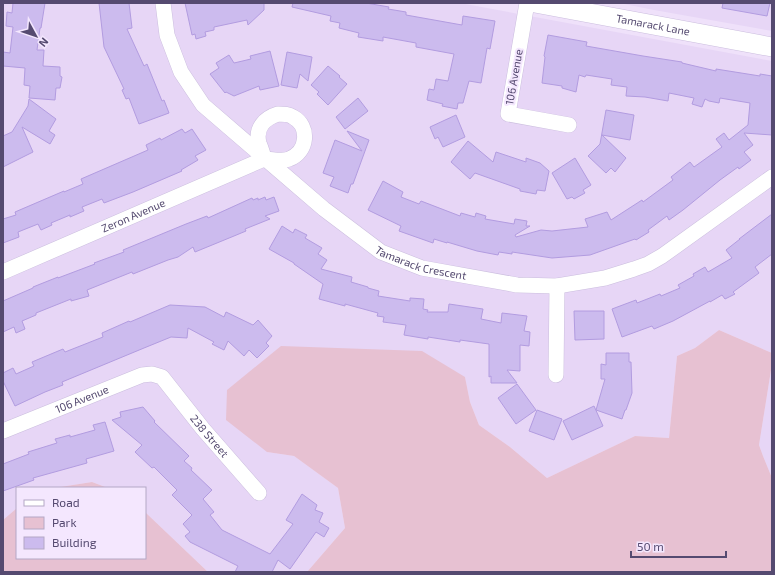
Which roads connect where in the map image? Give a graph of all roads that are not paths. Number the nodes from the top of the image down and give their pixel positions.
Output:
1 (163, 3) edge
2 (527, 3) edge
3 (535, 3) edge
4 (772, 47) edge
5 (569, 125) dead end
6 (264, 159) junction
7 (772, 177) edge
8 (3, 272) edge
9 (557, 286) junction
10 (556, 375) dead end
11 (162, 377) joint
12 (3, 430) edge
13 (260, 492) dead end

1 - 6 street, Tamarack Crescent
2 - 5 street, 106 Avenue
3 - 4 street, Tamarack Lane
6 - 8 street, Zeron Avenue
6 - 9 street, Tamarack Crescent
7 - 9 street, Tamarack Crescent
9 - 10 street
11 - 12 street, 106 Avenue
11 - 13 street, 238 Street

